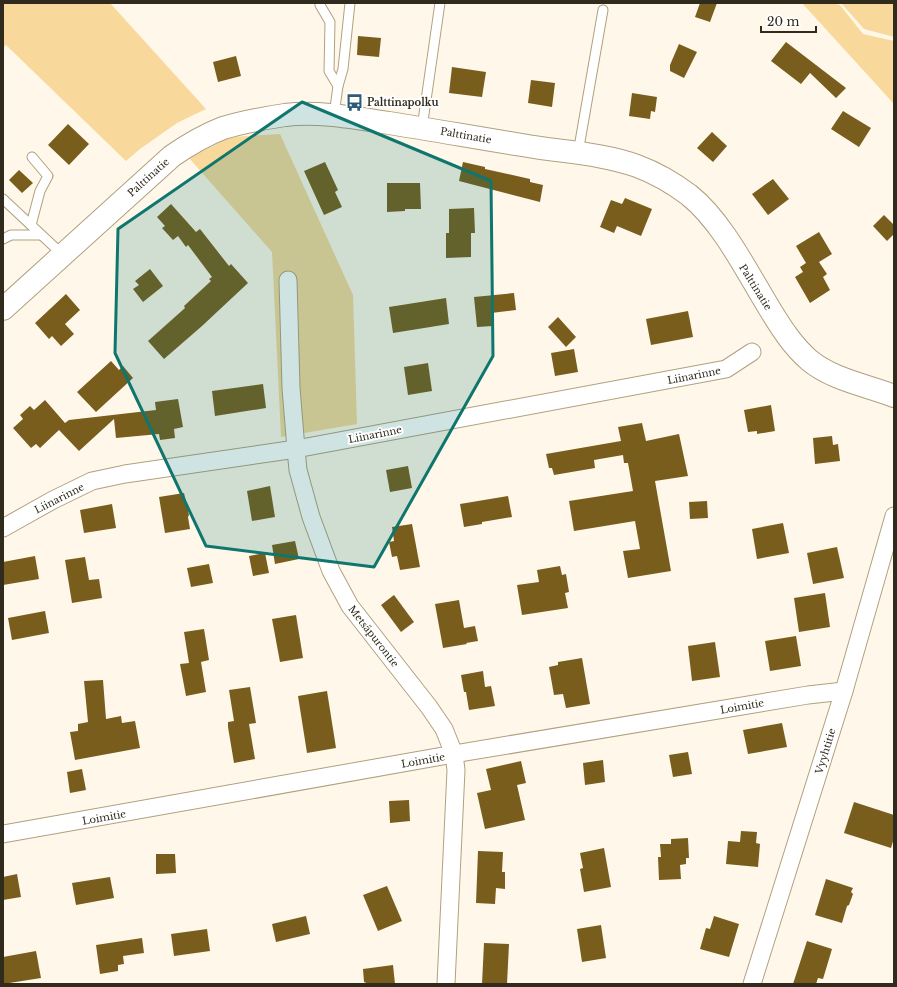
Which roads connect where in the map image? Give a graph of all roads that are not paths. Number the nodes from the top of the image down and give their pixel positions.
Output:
1 (350, 3) edge
2 (440, 3) edge
3 (320, 4) dead end
4 (603, 10) dead end
5 (338, 86) junction
6 (334, 114) junction
7 (422, 128) junction
8 (578, 153) junction
9 (32, 157) dead end
10 (3, 199) edge
11 (31, 225) junction
12 (41, 235) junction
13 (3, 239) edge
14 (62, 255) junction
15 (288, 280) dead end
16 (3, 309) edge
17 (752, 352) dead end
18 (894, 396) edge
19 (296, 449) junction
20 (894, 516) edge
21 (3, 528) edge
22 (844, 691) junction
23 (454, 754) junction
24 (3, 834) edge
25 (446, 984) edge
26 (752, 984) edge

1 - 5 lane
2 - 7 lane
3 - 5 lane
4 - 8 lane
5 - 6 lane
6 - 7 street, Palttinatie
6 - 14 street, Palttinatie
7 - 8 street, Palttinatie
8 - 18 street, Palttinatie
9 - 11 lane
10 - 11 lane
11 - 12 lane
12 - 13 lane
12 - 14 lane
14 - 16 street, Palttinatie
15 - 19 street, Metsäpurontie
17 - 19 street, Liinarinne
19 - 21 street, Liinarinne
19 - 23 street, Metsäpurontie
20 - 22 street, Vyyhtitie
22 - 23 street, Loimitie
22 - 26 street, Vyyhtitie
23 - 24 street, Loimitie
23 - 25 street, Metsäpurontie

